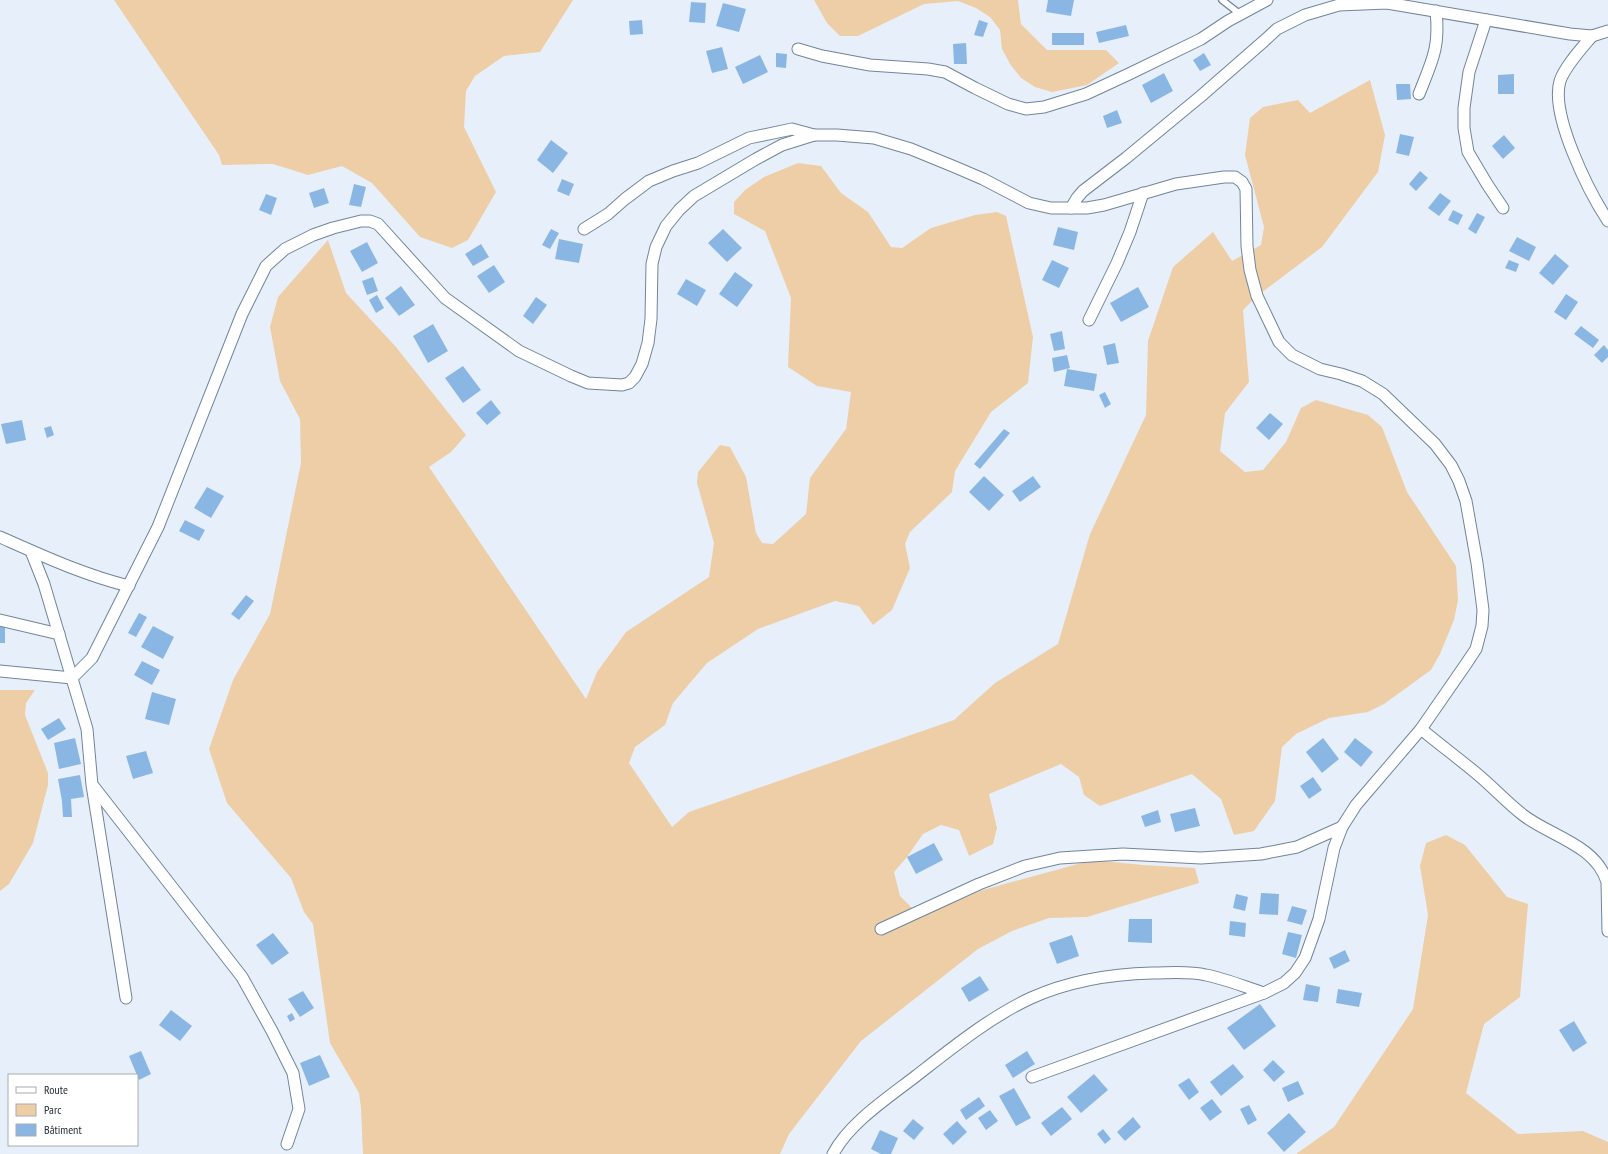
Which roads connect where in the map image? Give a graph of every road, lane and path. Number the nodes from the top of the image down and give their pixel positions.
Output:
1 (1222, 0) edge
2 (1267, 0) edge
3 (1386, 2) edge
4 (1436, 12) junction
5 (1240, 14) junction
6 (1486, 20) junction
7 (1608, 31) edge
8 (1592, 36) junction
9 (798, 49) dead end
10 (1419, 94) dead end
11 (814, 135) junction
12 (1143, 193) junction
13 (1071, 208) junction
14 (1503, 208) dead end
15 (1608, 221) edge
16 (584, 229) dead end
17 (1089, 320) dead end
18 (0, 537) edge
19 (31, 551) junction
20 (129, 586) junction
21 (0, 620) edge
22 (59, 634) junction
23 (0, 671) edge
24 (72, 678) junction
25 (1421, 729) junction
26 (92, 785) junction
27 (1342, 828) junction
28 (881, 929) dead end
29 (1608, 931) edge
30 (1264, 993) junction
31 (126, 998) dead end
32 (1032, 1077) dead end
33 (287, 1144) dead end
34 (833, 1154) edge

1 - 5 lane
2 - 5 street
3 - 4 street
3 - 13 street
4 - 6 street
4 - 10 street
5 - 9 street
6 - 8 street
6 - 14 street
7 - 8 street
8 - 15 street
11 - 13 street
11 - 16 street
11 - 20 street
12 - 13 street
12 - 17 street
12 - 25 street
18 - 19 street
19 - 20 street
19 - 22 street
20 - 24 street
21 - 22 street
22 - 24 street
23 - 24 street
24 - 26 street
25 - 27 street
25 - 29 street
26 - 31 street
26 - 33 street
27 - 28 street
27 - 30 street
30 - 32 street
30 - 34 street

